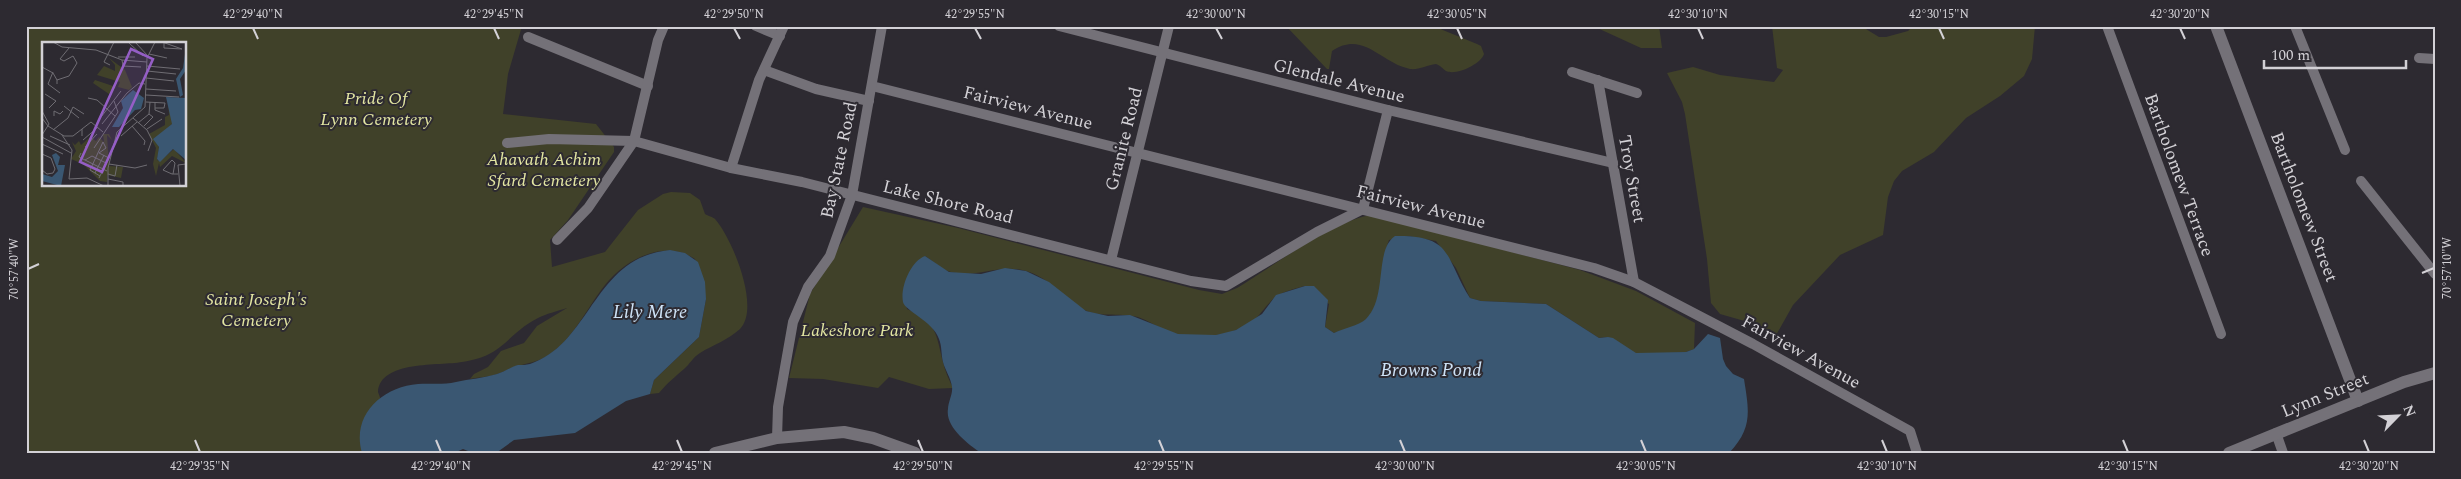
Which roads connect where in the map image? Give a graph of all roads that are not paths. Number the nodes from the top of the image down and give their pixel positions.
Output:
1 (664, 26) edge
2 (756, 26) edge
3 (784, 26) edge
4 (882, 26) edge
5 (1059, 26) edge
6 (1169, 26) edge
7 (2107, 26) edge
8 (2216, 26) edge
9 (2295, 26) edge
10 (780, 36) junction
11 (528, 37) dead end
12 (1162, 53) junction
13 (2418, 58) dead end
14 (2435, 59) edge
15 (764, 70) junction
16 (1572, 72) dead end
17 (1598, 80) junction
18 (648, 86) junction
19 (872, 86) junction
20 (1637, 93) dead end
21 (869, 101) junction
22 (1388, 110) junction
23 (634, 141) junction
24 (507, 143) dead end
25 (2345, 150) dead end
26 (1138, 153) junction
27 (1613, 163) junction
28 (731, 168) junction
29 (2361, 181) dead end
30 (852, 195) junction
31 (1363, 209) junction
32 (557, 240) dead end
33 (1111, 260) junction
34 (2434, 272) edge
35 (1634, 282) junction
36 (2221, 334) dead end
37 (2435, 373) edge
38 (2358, 401) junction
39 (2276, 433) junction
40 (777, 438) junction
41 (715, 453) edge
42 (914, 453) edge
43 (1917, 453) edge
44 (2229, 453) edge
45 (2283, 453) edge

1 - 18 street
2 - 10 street
3 - 10 street
4 - 19 street, Bay State Road
5 - 12 street, Glendale Avenue
6 - 12 street, Granite Road
7 - 36 street, Bartholomew Terrace
8 - 38 main road, Bartholomew Street
9 - 25 street
10 - 15 street
11 - 18 street
12 - 22 street, Glendale Avenue
12 - 26 street, Granite Road
13 - 14 street
15 - 21 street
15 - 28 street
16 - 17 street
17 - 20 street
17 - 27 street, Troy Street
18 - 23 street
19 - 21 street, Bay State Road
19 - 26 street, Fairview Avenue
21 - 30 street, Bay State Road
22 - 27 street, Glendale Avenue
22 - 31 street
23 - 24 street, Lake Shore Road
23 - 28 street, Lake Shore Road
23 - 32 street
26 - 31 street, Fairview Avenue
26 - 33 street, Granite Road
27 - 35 street, Troy Street
28 - 30 street, Lake Shore Road
29 - 34 street
30 - 33 street, Lake Shore Road
30 - 40 street, Bay State Road
31 - 33 street, Lake Shore Road
31 - 35 street, Fairview Avenue
35 - 43 street, Fairview Avenue
37 - 38 main road, Lynn Street
38 - 39 main road, Lynn Street
39 - 44 main road, Lynn Street
39 - 45 street
40 - 41 main road
40 - 42 main road

